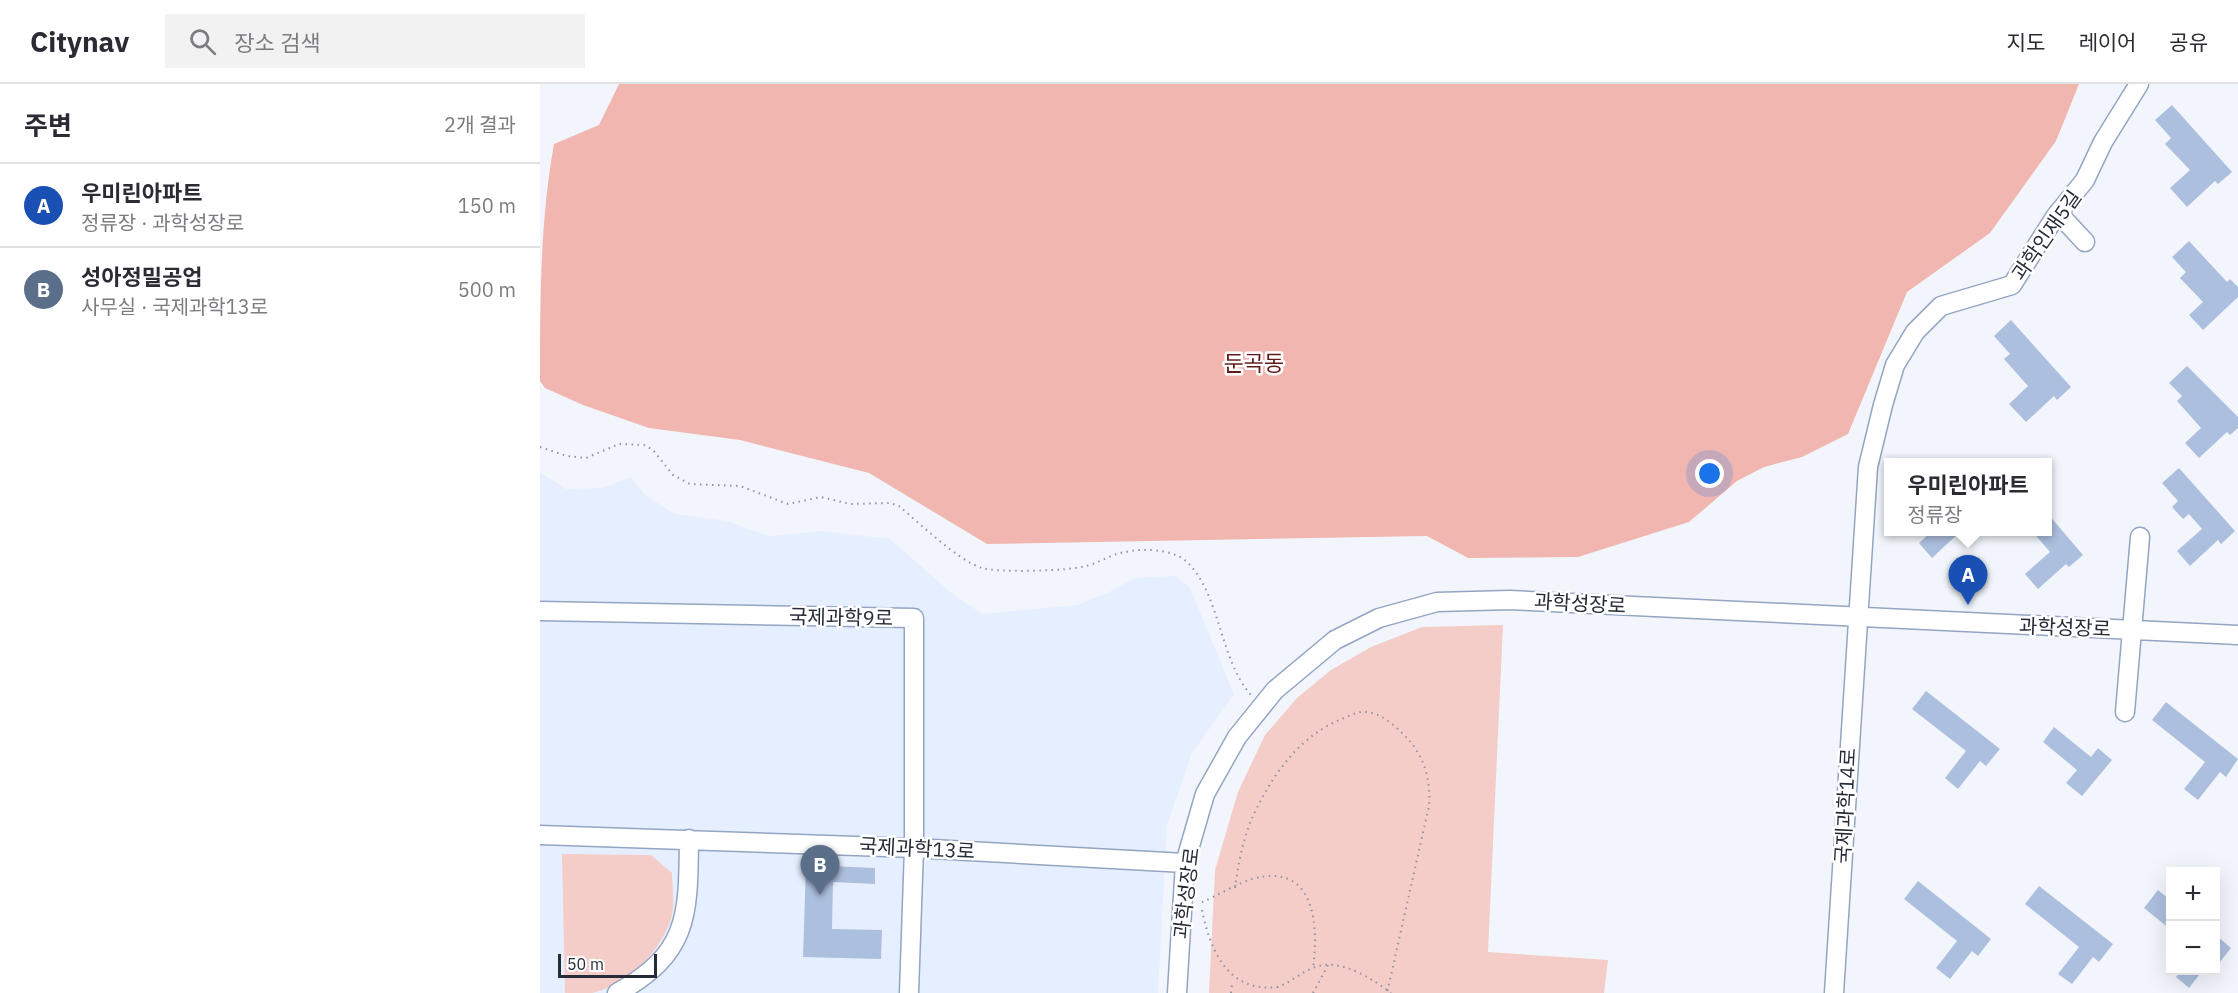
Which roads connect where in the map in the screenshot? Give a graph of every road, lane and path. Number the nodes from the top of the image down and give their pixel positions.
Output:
1 (2139, 84) edge
2 (2058, 213) junction
3 (2085, 242) dead end
4 (540, 447) edge
5 (2140, 537) dead end
6 (540, 611) edge
7 (1856, 618) junction
8 (2132, 630) junction
9 (2238, 634) edge
10 (1261, 706) junction
11 (2125, 712) dead end
12 (540, 835) edge
13 (688, 839) junction
14 (914, 848) junction
15 (1185, 863) junction
16 (1235, 888) junction
17 (1202, 902) dead end
18 (1202, 910) dead end
19 (1328, 965) junction
20 (1313, 968) junction
21 (1232, 983) junction
22 (1239, 987) dead end
23 (1389, 992) edge
24 (617, 993) edge
25 (909, 993) edge
26 (1177, 993) edge
27 (1231, 993) edge
28 (1257, 993) edge
29 (1313, 993) edge
30 (1834, 993) edge

1 - 2 street, 과학인재5길
2 - 3 street
2 - 7 street, 과학인재5길
4 - 10 path
5 - 8 street
6 - 14 street, 국제과학9로
7 - 8 street, 과학성장로
7 - 10 street, 과학성장로
7 - 30 street, 국제과학14로
8 - 9 street, 과학성장로
8 - 11 street
10 - 15 street, 과학성장로
12 - 13 street, 국제과학13로
13 - 14 street, 국제과학13로
13 - 24 street
14 - 15 street, 국제과학13로
14 - 25 street
15 - 26 street, 과학성장로
16 - 17 path
16 - 20 path
16 - 23 path
18 - 21 path
19 - 20 path
19 - 23 path
19 - 29 path
20 - 28 path
21 - 22 path
21 - 27 path

